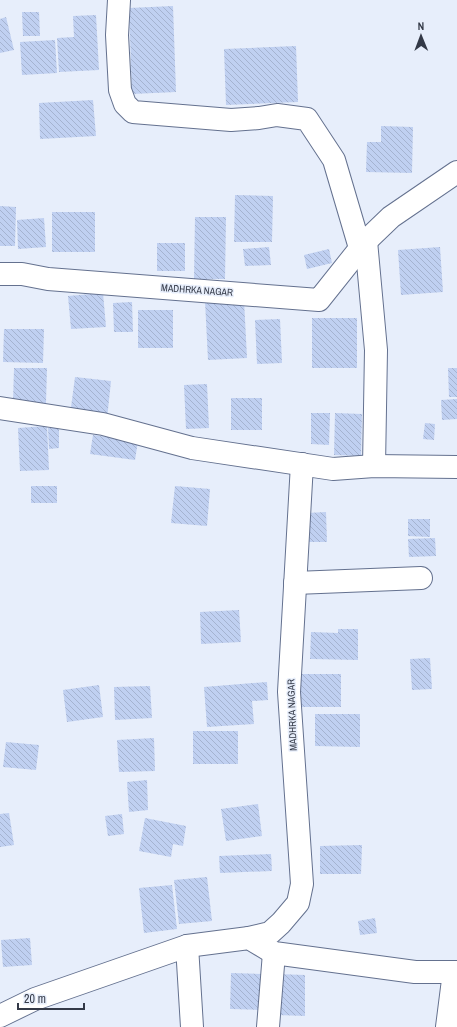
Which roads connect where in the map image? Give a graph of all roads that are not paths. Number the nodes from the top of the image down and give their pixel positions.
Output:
1 (119, 0) edge
2 (457, 172) edge
3 (363, 245) junction
4 (0, 274) edge
5 (0, 408) edge
6 (302, 464) junction
7 (374, 466) junction
8 (457, 467) edge
9 (421, 578) dead end
10 (295, 583) junction
11 (249, 938) junction
12 (187, 946) junction
13 (274, 953) junction
14 (455, 972) edge
15 (0, 1016) edge
16 (192, 1027) edge
17 (268, 1027) edge
18 (447, 1027) edge

1 - 3 street
2 - 3 street, MADHRKA NAGAR
3 - 4 street, MADHRKA NAGAR
3 - 7 street
5 - 6 street
6 - 7 street
6 - 10 street, MADHRKA NAGAR
7 - 8 street
9 - 10 street
10 - 11 street, MADHRKA NAGAR
11 - 12 street, MADHRKA NAGAR
11 - 13 street
12 - 15 street, MADHRKA NAGAR
12 - 16 street
13 - 14 street
13 - 17 street
14 - 18 street

